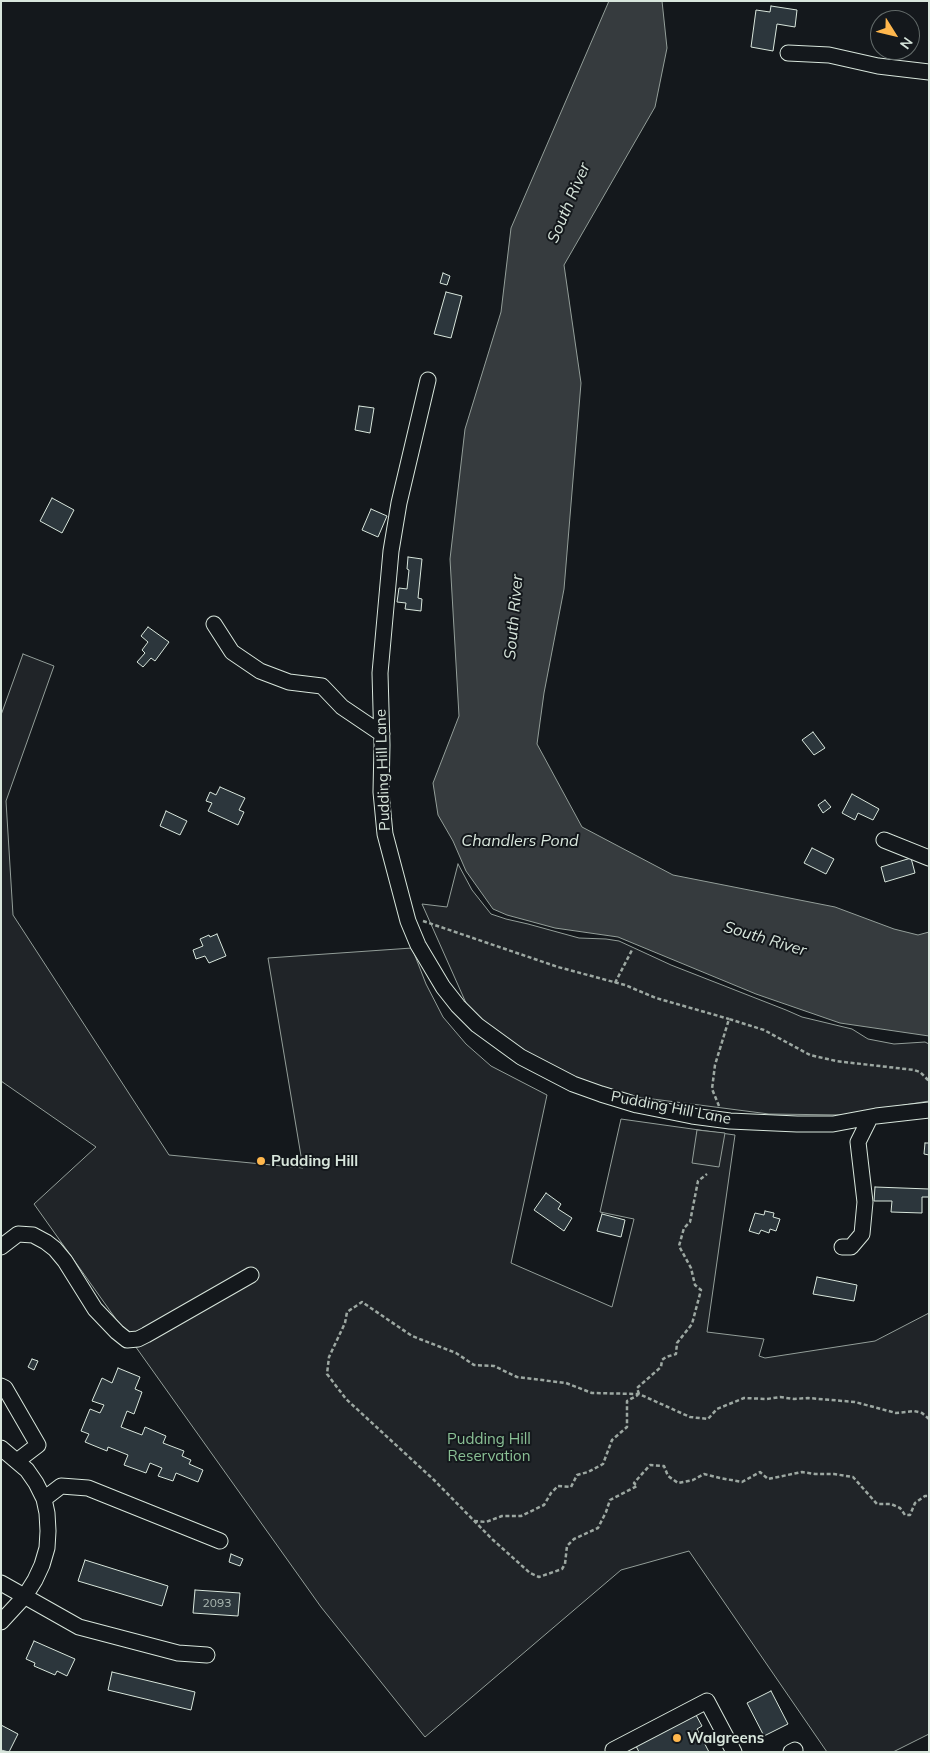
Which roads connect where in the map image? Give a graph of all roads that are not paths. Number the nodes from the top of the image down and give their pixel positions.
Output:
1 (788, 53) dead end
2 (929, 72) edge
3 (428, 380) dead end
4 (214, 624) dead end
5 (382, 734) junction
6 (884, 840) dead end
7 (929, 858) edge
8 (929, 1110) edge
9 (870, 1118) junction
10 (833, 1124) junction
11 (858, 1142) junction
12 (1, 1247) edge
13 (842, 1248) dead end
14 (250, 1275) dead end
15 (1, 1386) edge
16 (1, 1448) edge
17 (17, 1461) junction
18 (44, 1498) junction
19 (220, 1541) dead end
20 (1, 1583) edge
21 (25, 1596) junction
22 (1, 1622) edge
23 (207, 1655) dead end
24 (614, 1752) edge
25 (734, 1752) edge

1 - 2 street
3 - 5 street, Pudding Hill Lane
4 - 5 street
5 - 10 street, Pudding Hill Lane
6 - 7 street
8 - 9 street, Pudding Hill Lane
9 - 10 street, Pudding Hill Lane
9 - 11 street
10 - 11 street
11 - 13 street
12 - 14 street
15 - 17 street
16 - 17 street
17 - 18 street
18 - 19 street
18 - 21 street
20 - 21 street
21 - 22 street
21 - 23 street
24 - 25 street

